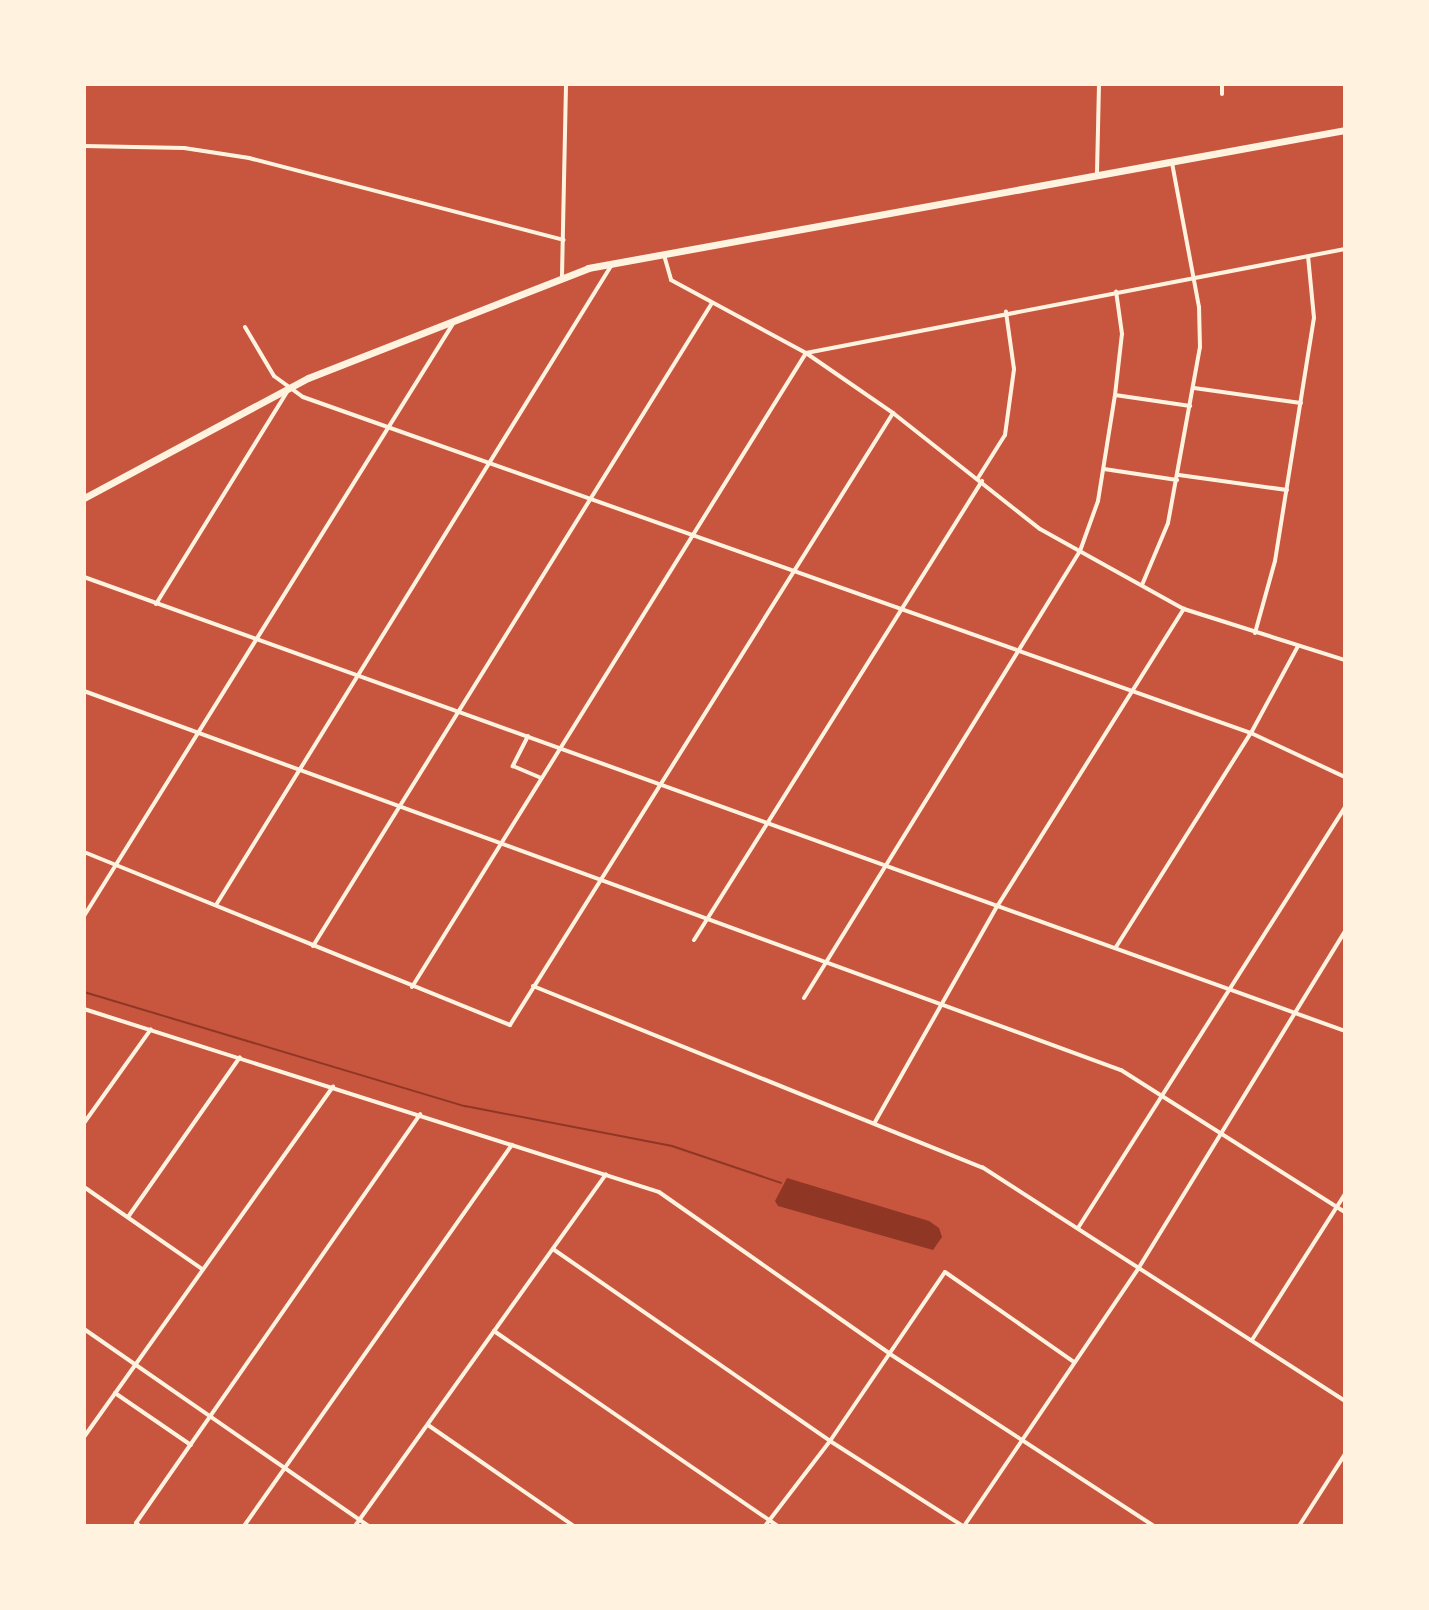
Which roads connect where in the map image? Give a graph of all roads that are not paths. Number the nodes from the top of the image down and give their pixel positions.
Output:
1 (566, 84) edge
2 (1099, 84) edge
3 (1222, 84) edge
4 (1222, 94) dead end
5 (1345, 130) edge
6 (84, 146) edge
7 (1172, 163) junction
8 (1097, 176) junction
9 (563, 240) junction
10 (1345, 249) edge
11 (664, 255) junction
12 (1308, 256) junction
13 (612, 264) junction
14 (562, 276) junction
15 (1192, 277) junction
16 (1116, 291) junction
17 (712, 303) junction
18 (1006, 312) junction
19 (458, 317) junction
20 (245, 327) dead end
21 (806, 353) junction
22 (290, 388) junction
23 (1194, 388) junction
24 (1115, 395) junction
25 (1301, 403) junction
26 (1190, 406) junction
27 (893, 413) junction
28 (389, 427) junction
29 (491, 463) junction
30 (1103, 469) junction
31 (1177, 477) junction
32 (980, 479) junction
33 (1287, 490) junction
34 (84, 498) edge
35 (591, 498) junction
36 (691, 537) junction
37 (1080, 551) junction
38 (789, 571) junction
39 (84, 577) edge
40 (1142, 586) junction
41 (156, 604) junction
42 (901, 608) junction
43 (1184, 609) junction
44 (1255, 633) junction
45 (256, 639) junction
46 (1298, 646) junction
47 (1016, 651) junction
48 (1345, 660) edge
49 (357, 675) junction
50 (84, 691) edge
51 (1133, 691) junction
52 (458, 711) junction
53 (198, 733) junction
54 (1251, 733) junction
55 (528, 736) junction
56 (559, 747) junction
57 (300, 769) junction
58 (1345, 777) edge
59 (541, 778) junction
60 (659, 783) junction
61 (399, 805) junction
62 (1345, 807) edge
63 (768, 822) junction
64 (502, 842) junction
65 (84, 852) edge
66 (883, 864) junction
67 (116, 865) junction
68 (601, 877) junction
69 (998, 905) junction
70 (215, 906) junction
71 (84, 916) edge
72 (709, 917) junction
73 (1345, 931) edge
74 (694, 940) dead end
75 (313, 946) junction
76 (1116, 947) junction
77 (826, 959) junction
78 (533, 986) junction
79 (412, 987) junction
80 (1232, 989) junction
81 (804, 998) dead end
82 (943, 1002) junction
83 (84, 1009) edge
84 (1295, 1011) junction
85 (151, 1029) junction
86 (1345, 1031) edge
87 (240, 1057) junction
88 (333, 1086) junction
89 (1163, 1096) junction
90 (420, 1114) junction
91 (875, 1122) junction
92 (84, 1123) edge
93 (1221, 1133) junction
94 (513, 1144) junction
95 (606, 1174) junction
96 (84, 1187) edge
97 (1345, 1194) edge
98 (1337, 1206) junction
99 (1345, 1212) edge
100 (128, 1217) junction
101 (1078, 1228) junction
102 (553, 1249) junction
103 (202, 1269) junction
104 (1138, 1269) junction
105 (84, 1329) edge
106 (494, 1331) junction
107 (1252, 1341) junction
108 (890, 1354) junction
109 (1074, 1362) junction
110 (135, 1365) junction
111 (115, 1393) junction
112 (1345, 1401) edge
113 (211, 1418) junction
114 (427, 1425) junction
115 (84, 1438) edge
116 (1025, 1440) junction
117 (830, 1441) junction
118 (191, 1445) junction
119 (1345, 1454) edge
120 (284, 1468) junction
121 (360, 1519) junction
122 (769, 1520) junction
123 (138, 1524) edge
124 (244, 1526) edge
125 (355, 1526) edge
126 (369, 1526) edge
127 (574, 1526) edge
128 (765, 1526) edge
129 (778, 1526) edge
130 (964, 1526) edge
131 (1154, 1526) edge
132 (1299, 1526) edge

1 - 9 street
2 - 8 street
3 - 4 street
5 - 7 main road
6 - 9 street
7 - 8 main road
7 - 15 street
8 - 11 main road
9 - 14 street
10 - 12 street
11 - 13 main road
11 - 17 street
12 - 15 street
12 - 25 street
13 - 14 main road
13 - 29 street
14 - 19 main road
15 - 16 street
15 - 23 street
16 - 18 street
16 - 24 street
17 - 21 street
17 - 35 street
18 - 21 street
18 - 32 street
19 - 22 main road
19 - 28 street
20 - 22 street
21 - 27 street
21 - 36 street
22 - 28 street
22 - 34 main road
22 - 41 street
23 - 25 street
23 - 26 street
24 - 26 street
24 - 30 street
25 - 33 street
26 - 31 street
27 - 32 street
27 - 38 street
28 - 29 street
28 - 45 street
29 - 35 street
29 - 49 street
30 - 31 street
30 - 37 street
31 - 33 street
31 - 40 street
32 - 37 street
32 - 42 street
33 - 44 street
35 - 36 street
35 - 52 street
36 - 38 street
36 - 56 street
37 - 40 street
37 - 47 street
38 - 42 street
38 - 60 street
39 - 41 street
40 - 43 street
41 - 45 street
42 - 47 street
42 - 63 street
43 - 44 street
43 - 51 street
44 - 46 street
45 - 49 street
45 - 53 street
46 - 48 street
46 - 54 street
47 - 51 street
47 - 66 street
49 - 52 street
49 - 57 street
50 - 53 street
51 - 54 street
51 - 69 street
52 - 55 street
52 - 61 street
53 - 57 street
53 - 67 street
54 - 58 street
54 - 76 street
55 - 56 street
55 - 59 street
56 - 59 street
56 - 60 street
57 - 61 street
57 - 70 street
59 - 64 street
60 - 63 street
60 - 68 street
61 - 64 street
61 - 75 street
62 - 80 street
63 - 66 street
63 - 72 street
64 - 68 street
64 - 79 street
65 - 67 street
66 - 69 street
66 - 77 street
67 - 70 street
67 - 71 street
68 - 72 street
68 - 78 street
69 - 76 street
69 - 82 street
70 - 75 street
72 - 74 street
72 - 77 street
73 - 84 street
75 - 79 street
76 - 80 street
77 - 81 street
77 - 82 street
78 - 79 street
78 - 91 street
80 - 84 street
80 - 89 street
82 - 89 street
82 - 91 street
83 - 85 street
84 - 86 street
84 - 93 street
85 - 87 street
85 - 92 street
87 - 88 street
87 - 100 street
88 - 90 street
88 - 103 street
89 - 93 street
89 - 101 street
90 - 94 street
90 - 113 street
91 - 101 street
93 - 98 street
93 - 104 street
94 - 95 street
94 - 120 street
95 - 102 street
95 - 108 street
96 - 100 street
97 - 98 street
98 - 99 street
98 - 107 street
100 - 103 street
101 - 104 street
102 - 106 street
102 - 117 street
103 - 110 street
104 - 107 street
104 - 109 street
105 - 110 street
106 - 114 street
106 - 122 street
107 - 112 street
108 - 109 street
108 - 116 street
108 - 117 street
109 - 116 street
110 - 111 street
110 - 113 street
111 - 115 street
111 - 118 street
113 - 118 street
113 - 120 street
114 - 121 street
114 - 127 street
116 - 130 street
116 - 131 street
117 - 122 street
117 - 130 street
118 - 123 street
119 - 132 street
120 - 121 street
120 - 124 street
121 - 125 street
121 - 126 street
122 - 128 street
122 - 129 street

